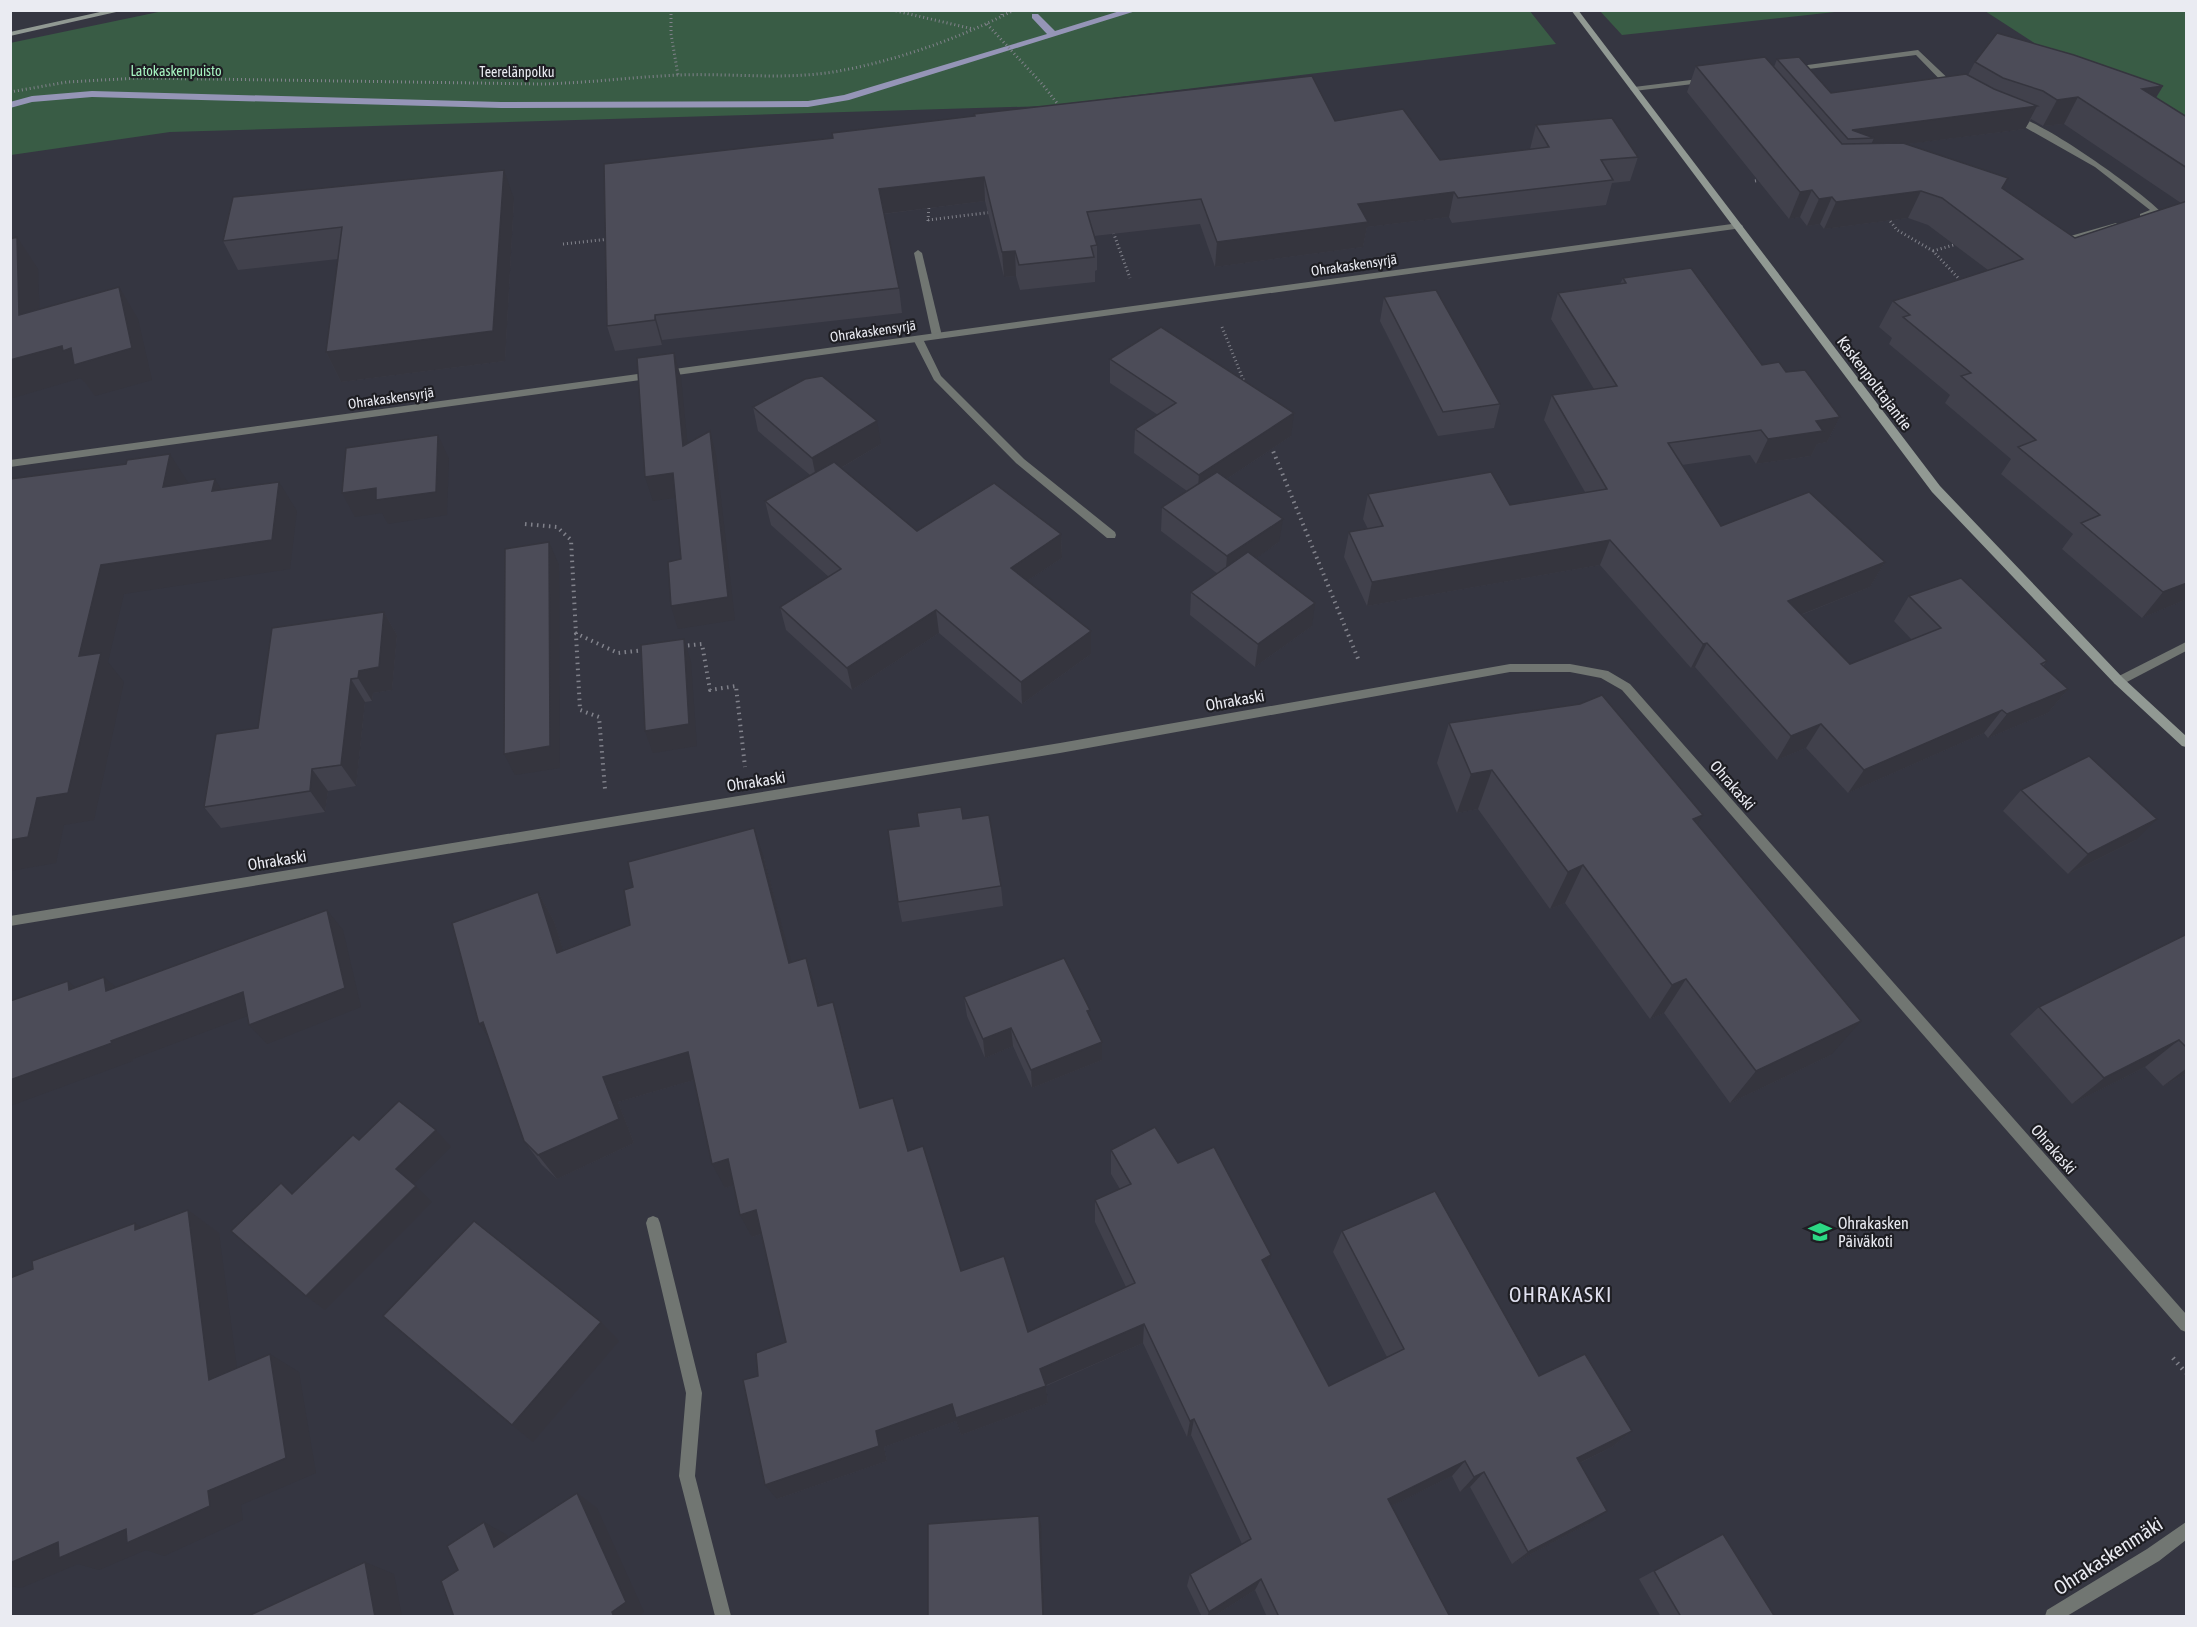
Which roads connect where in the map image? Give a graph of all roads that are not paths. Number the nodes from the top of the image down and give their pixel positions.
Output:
1 (122, 10) edge
2 (1574, 10) edge
3 (10, 34) edge
4 (1778, 70) edge
5 (1713, 79) edge
6 (1634, 88) junction
7 (1961, 95) edge
8 (2006, 115) edge
9 (2135, 220) edge
10 (2124, 224) edge
11 (1738, 226) junction
12 (2047, 235) edge
13 (918, 253) road end
14 (937, 336) junction
15 (918, 339) junction
16 (10, 464) edge
17 (1111, 535) dead end
18 (2187, 646) edge
19 (2119, 681) junction
20 (2187, 743) edge
21 (10, 921) edge
22 (653, 1223) dead end
23 (2187, 1324) edge
24 (2187, 1530) edge
25 (723, 1617) edge
26 (2053, 1617) edge

1 - 3 street
2 - 6 street, Kaskenpolttajantie
4 - 7 street
5 - 6 street
6 - 11 street, Kaskenpolttajantie
8 - 9 street
10 - 12 street
11 - 14 street, Ohrakaskensyrjä
11 - 19 street, Kaskenpolttajantie
13 - 14 street
14 - 15 street, Ohrakaskensyrjä
15 - 16 street, Ohrakaskensyrjä
15 - 17 street
18 - 19 street
19 - 20 street, Kaskenpolttajantie
21 - 23 street, Ohrakaski
22 - 25 street
24 - 26 street, Ohrakaskenmäki

